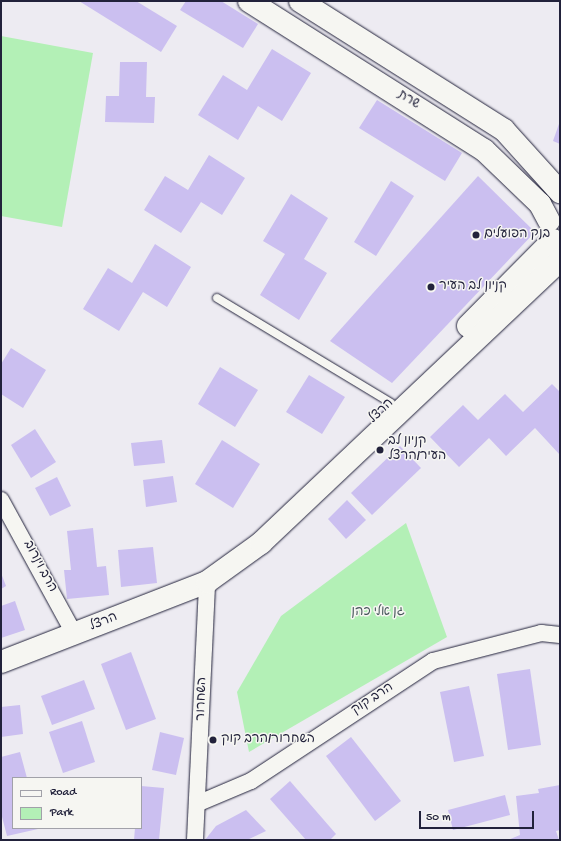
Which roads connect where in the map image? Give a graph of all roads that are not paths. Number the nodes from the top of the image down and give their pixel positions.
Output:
1 (249, 1) edge
2 (300, 1) edge
3 (560, 192) edge
4 (560, 202) edge
5 (556, 242) edge
6 (217, 298) dead end
7 (391, 403) junction
8 (1, 500) edge
9 (207, 582) junction
10 (560, 634) edge
11 (75, 635) junction
12 (1, 662) edge
13 (199, 803) junction
14 (195, 840) edge

1 - 5 street, שרת
2 - 3 street, שרת
4 - 5 street
5 - 7 street, הרצל
5 - 9 street, הרצל
6 - 7 lane
7 - 9 street, הרצל
8 - 11 street, הרב וינרוב
9 - 11 street, הרצל
9 - 13 street, השחרור
10 - 13 street, הרב קוק
11 - 12 street, הרצל
13 - 14 street, השחרור

